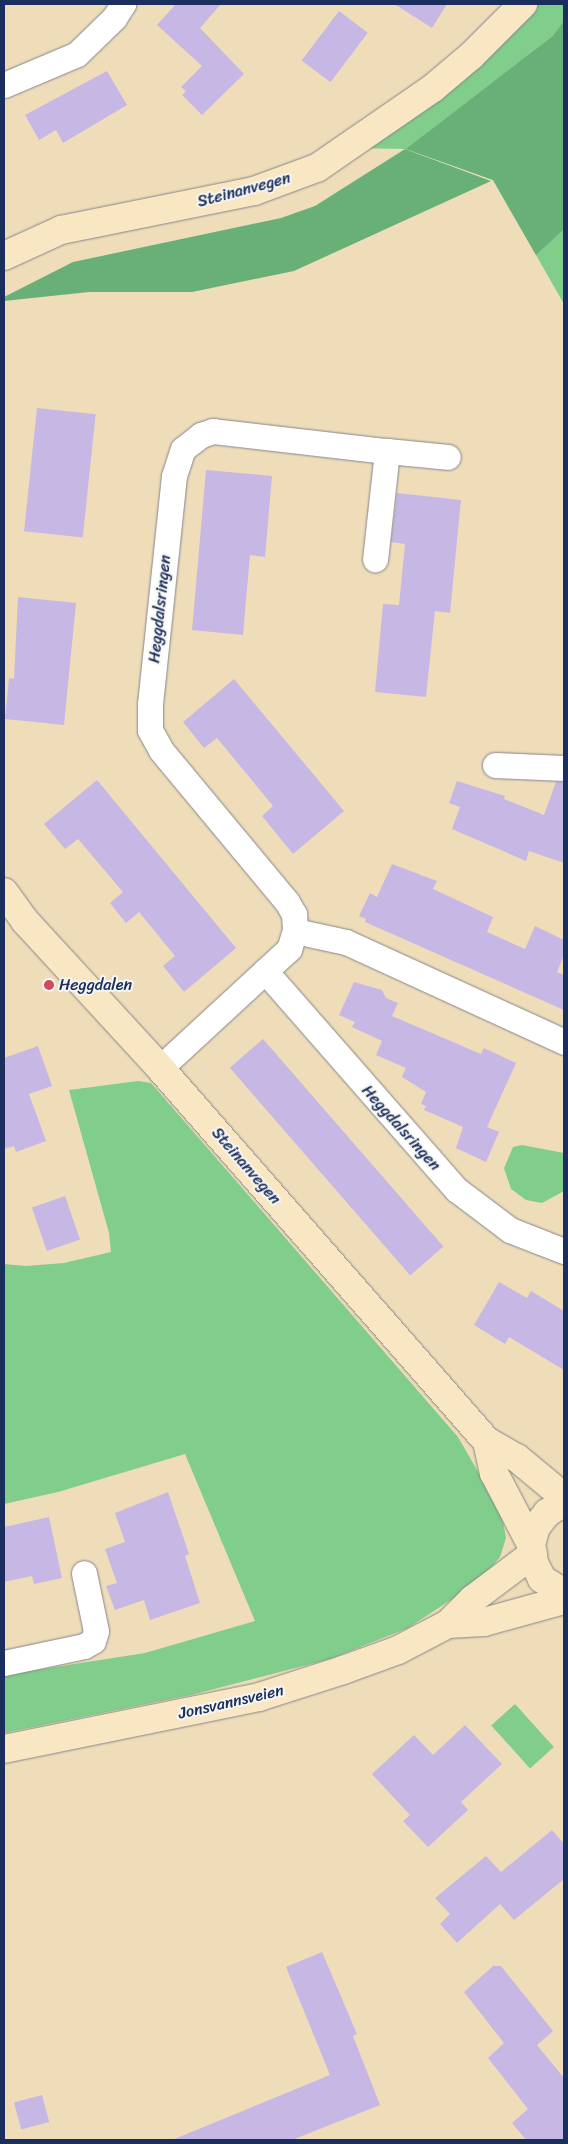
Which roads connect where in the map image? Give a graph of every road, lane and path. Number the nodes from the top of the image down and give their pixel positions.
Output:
1 (122, 4) edge
2 (523, 4) edge
3 (4, 85) edge
4 (4, 256) edge
5 (387, 451) junction
6 (448, 457) dead end
7 (375, 559) dead end
8 (495, 765) dead end
9 (564, 768) edge
10 (4, 892) edge
11 (295, 931) junction
12 (265, 971) junction
13 (564, 1042) edge
14 (160, 1068) junction
15 (564, 1251) edge
16 (487, 1441) junction
17 (564, 1497) edge
18 (564, 1502) edge
19 (532, 1549) junction
20 (84, 1574) dead end
21 (564, 1593) edge
22 (564, 1600) edge
23 (448, 1624) junction
24 (4, 1663) edge
25 (4, 1749) edge

1 - 3 street
2 - 4 main road, Steinanvegen
5 - 6 street, Heggdalsringen
5 - 7 street
5 - 11 street, Heggdalsringen
8 - 9 street
10 - 14 main road, Steinanvegen
11 - 12 street
11 - 13 street
12 - 14 street
12 - 15 street, Heggdalsringen
14 - 16 main road, Steinanvegen
16 - 17 main road, Steinanvegen
16 - 19 main road, Steinanvegen
18 - 19 main road
19 - 21 main road, Steinanvegen
19 - 23 main road, Jonsvannsveien
20 - 24 street
22 - 23 main road, Jonsvannsveien
23 - 25 main road, Jonsvannsveien

